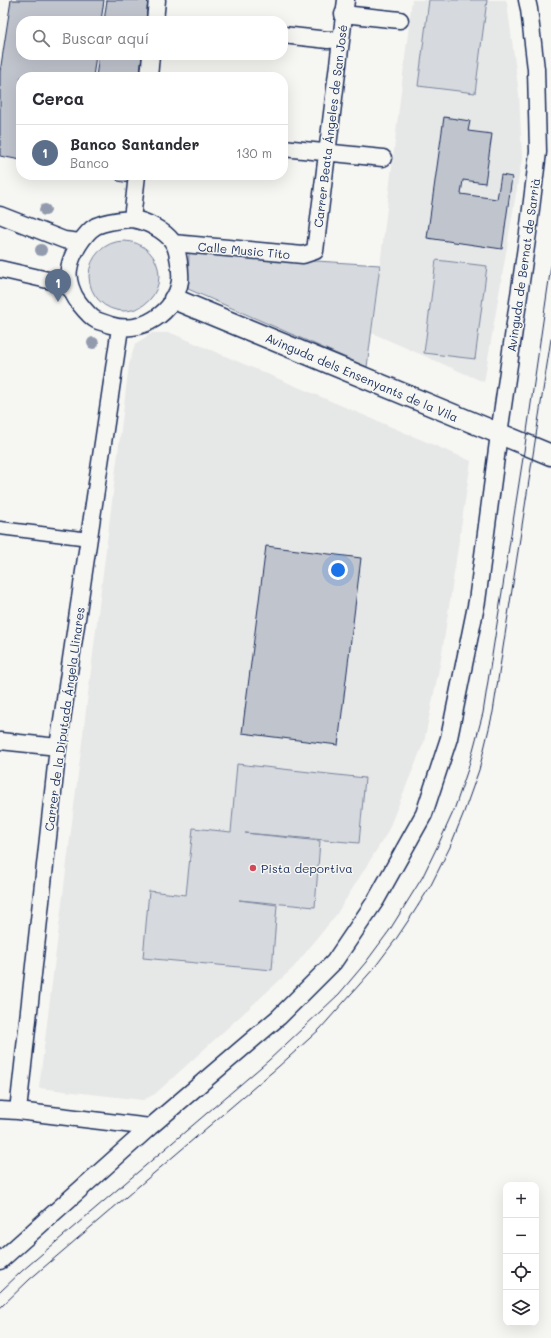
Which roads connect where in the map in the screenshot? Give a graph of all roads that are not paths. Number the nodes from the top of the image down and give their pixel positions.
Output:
1 (157, 0) edge
2 (527, 0) edge
3 (344, 7) edge
4 (159, 16) edge
5 (400, 20) dead end
6 (288, 36) edge
7 (340, 39) junction
8 (151, 60) edge
9 (149, 72) edge
10 (288, 148) edge
11 (327, 152) junction
12 (383, 158) dead end
13 (136, 180) edge
14 (0, 215) edge
15 (132, 219) junction
16 (80, 242) junction
17 (173, 243) junction
18 (315, 251) joint
19 (0, 269) edge
20 (70, 288) junction
21 (174, 299) junction
22 (120, 328) junction
23 (499, 434) junction
24 (551, 455) edge
25 (0, 528) edge
26 (89, 539) junction
27 (0, 741) edge
28 (58, 747) junction
29 (0, 1110) edge
30 (18, 1111) junction
31 (150, 1127) junction
32 (0, 1261) edge

1 - 4 street
2 - 23 street, Avinguda de Bernat de Sarrià
3 - 5 street
3 - 7 street, Carrer Beata Ángeles de San José
6 - 7 street
7 - 11 street, Carrer Beata Ángeles de San José
8 - 9 street
10 - 11 street
11 - 12 street
11 - 18 street, Carrer Beata Ángeles de San José
13 - 15 street
14 - 16 street
15 - 16 street
15 - 17 street
16 - 20 street
17 - 18 street, Calle Music Tito
17 - 21 street
19 - 20 street
20 - 22 street
21 - 22 street
21 - 23 street, Avinguda dels Ensenyants de la Vila
22 - 26 street, Carrer de la Diputada Ángela Llinares
23 - 24 street, Avinguda dels Ensenyants de la Vila
23 - 31 street, Avinguda de Bernat de Sarrià
25 - 26 street
26 - 28 street, Carrer de la Diputada Ángela Llinares
27 - 28 street
28 - 30 street, Carrer de la Diputada Ángela Llinares
29 - 30 street
30 - 31 street
31 - 32 street, Avinguda de Bernat de Sarrià

